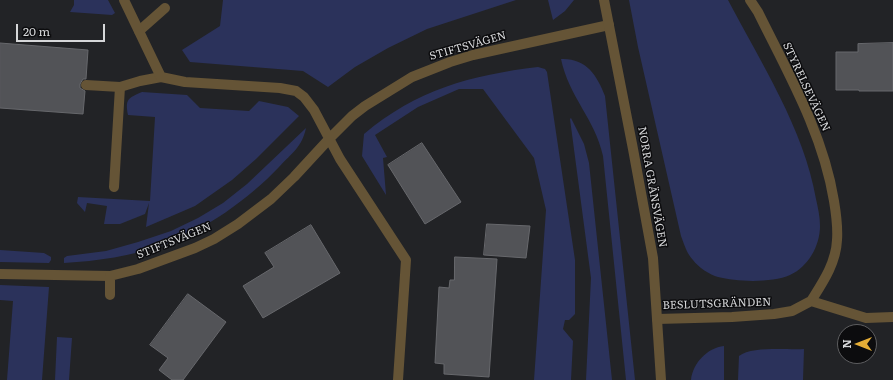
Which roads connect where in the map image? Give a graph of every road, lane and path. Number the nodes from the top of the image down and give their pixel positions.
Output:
1 (124, 0) edge
2 (604, 0) edge
3 (750, 0) edge
4 (165, 8) dead end
5 (609, 25) junction
6 (139, 31) junction
7 (161, 77) junction
8 (86, 86) dead end
9 (120, 87) junction
10 (330, 138) junction
11 (114, 187) dead end
12 (0, 274) edge
13 (110, 276) junction
14 (110, 295) dead end
15 (811, 301) junction
16 (893, 317) edge
17 (657, 318) junction
18 (398, 380) edge
19 (661, 380) edge

1 - 6 street
2 - 5 street, NORRA GRÄNSVÄGEN
3 - 15 street, STYRELSEVÄGEN
4 - 6 street
5 - 10 street, STIFTSVÄGEN
5 - 17 street, NORRA GRÄNSVÄGEN
6 - 7 street
7 - 9 street
7 - 10 street
8 - 9 street
9 - 11 street
10 - 13 street, STIFTSVÄGEN
10 - 18 street
12 - 13 street, STIFTSVÄGEN
13 - 14 street
15 - 16 street
15 - 17 street, BESLUTSGRÄNDEN
17 - 19 street, NORRA GRÄNSVÄGEN

